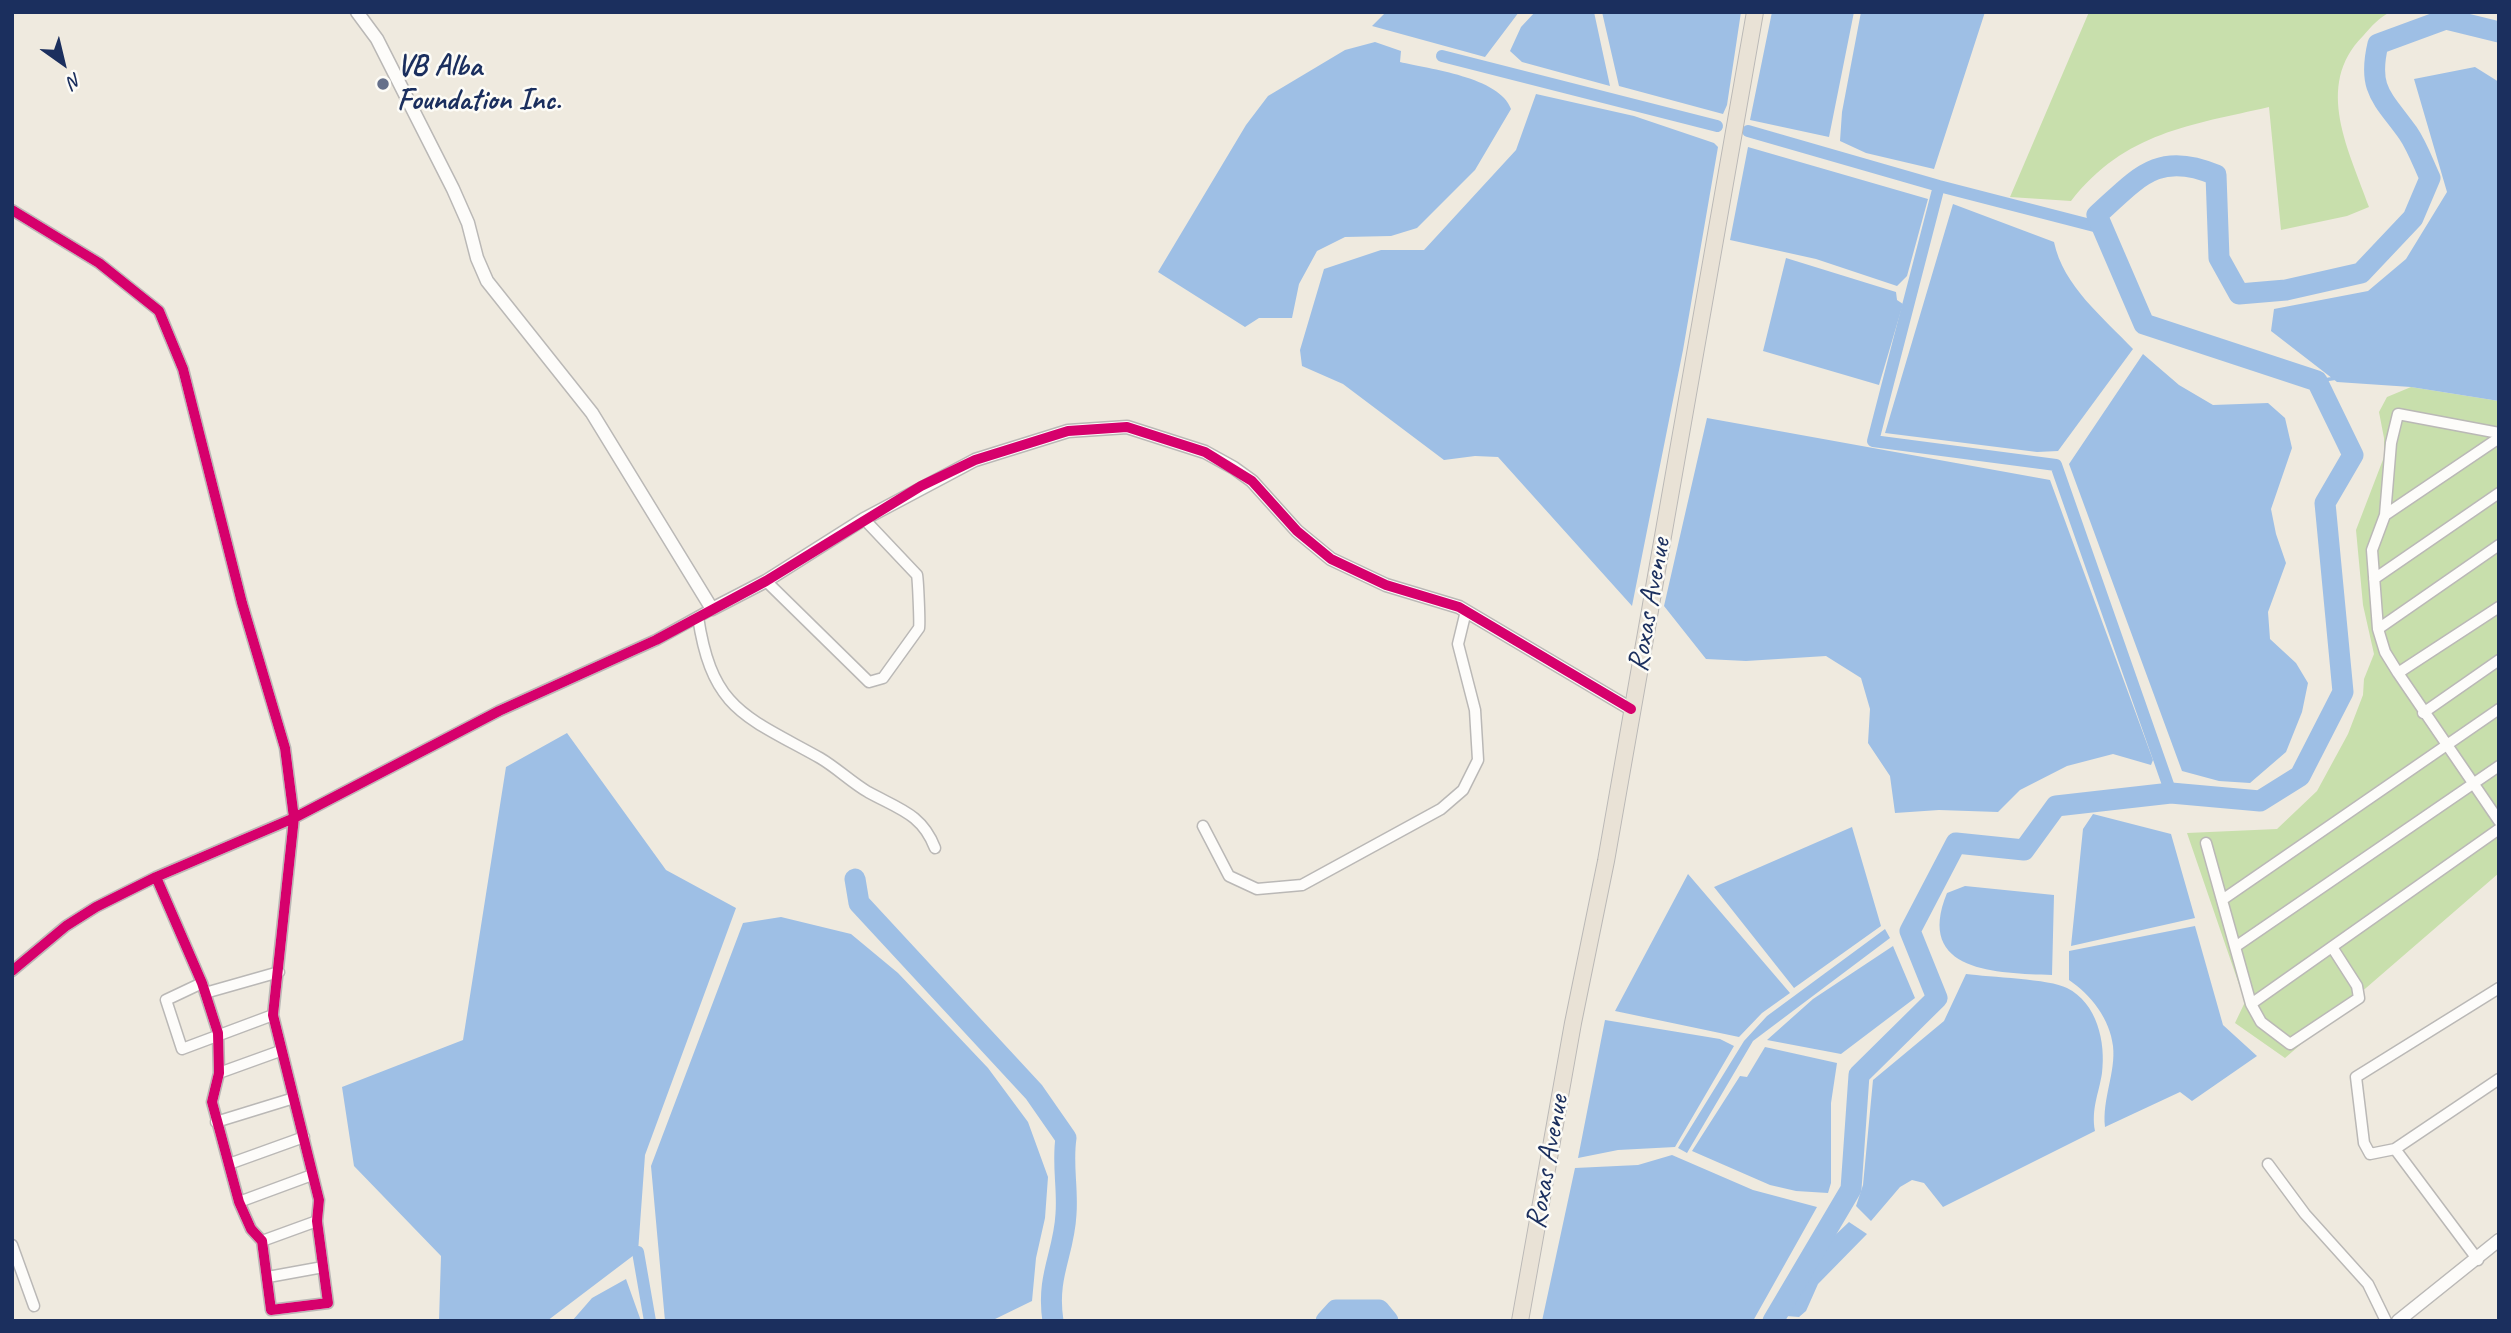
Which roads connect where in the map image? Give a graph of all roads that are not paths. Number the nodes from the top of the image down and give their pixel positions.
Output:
1 (358, 12) edge
2 (1755, 12) edge
3 (12, 210) edge
4 (2499, 436) edge
5 (2499, 493) edge
6 (2385, 515) junction
7 (864, 519) junction
8 (2499, 545) edge
9 (2374, 579) junction
10 (766, 581) junction
11 (2499, 607) edge
12 (712, 609) junction
13 (1466, 611) junction
14 (698, 617) junction
15 (2378, 629) junction
16 (2499, 660) edge
17 (2398, 673) junction
18 (1631, 709) junction
19 (2499, 709) edge
20 (2423, 713) junction
21 (2446, 745) junction
22 (2499, 766) edge
23 (2473, 784) junction
24 (294, 818) junction
25 (2499, 821) edge
26 (1203, 827) dead end
27 (2499, 829) edge
28 (2206, 843) dead end
29 (935, 848) dead end
30 (156, 877) junction
31 (2222, 900) junction
32 (2235, 947) junction
33 (2332, 947) junction
34 (12, 971) edge
35 (279, 972) junction
36 (203, 988) junction
37 (2499, 988) edge
38 (2252, 1004) junction
39 (273, 1015) junction
40 (218, 1033) junction
41 (280, 1052) junction
42 (219, 1073) junction
43 (2499, 1079) edge
44 (294, 1098) junction
45 (216, 1122) junction
46 (304, 1137) junction
47 (2395, 1149) junction
48 (229, 1164) junction
49 (2269, 1164) dead end
50 (312, 1175) junction
51 (239, 1202) junction
52 (317, 1221) junction
53 (2499, 1240) edge
54 (262, 1241) junction
55 (12, 1245) edge
56 (2478, 1260) junction
57 (323, 1267) junction
58 (268, 1277) junction
59 (34, 1306) dead end
60 (2406, 1318) edge
61 (1520, 1321) edge
62 (2386, 1321) edge

1 - 12 street
2 - 18 main road, Roxas Avenue
3 - 24 street
4 - 6 street
4 - 6 street
5 - 9 street
6 - 9 street
7 - 10 street
7 - 10 street
7 - 13 street
8 - 15 street
9 - 15 street
10 - 12 street
11 - 17 street
12 - 14 street
13 - 18 street
13 - 26 street
14 - 24 street
14 - 29 street
15 - 17 street
16 - 20 street
17 - 20 street
18 - 61 main road, Roxas Avenue
19 - 21 street
20 - 21 street
21 - 23 street
21 - 31 street
22 - 23 street
23 - 25 street
23 - 32 street
24 - 30 street
24 - 35 street
27 - 33 street
28 - 31 street
30 - 34 street
30 - 36 street
31 - 32 street
32 - 38 street
33 - 38 street
33 - 38 street
35 - 36 street
35 - 39 street
36 - 40 street
36 - 40 street
37 - 47 street
39 - 40 street
39 - 41 street
40 - 42 street
41 - 42 street
41 - 44 street
42 - 45 street
43 - 47 street
44 - 45 street
44 - 46 street
45 - 48 street
46 - 48 street
46 - 50 street
47 - 56 street
48 - 51 street
49 - 62 street
50 - 51 street
50 - 52 street
51 - 54 street
52 - 54 street
52 - 57 street
53 - 56 street
54 - 58 street
55 - 59 street
56 - 60 street
57 - 58 street
57 - 58 street

